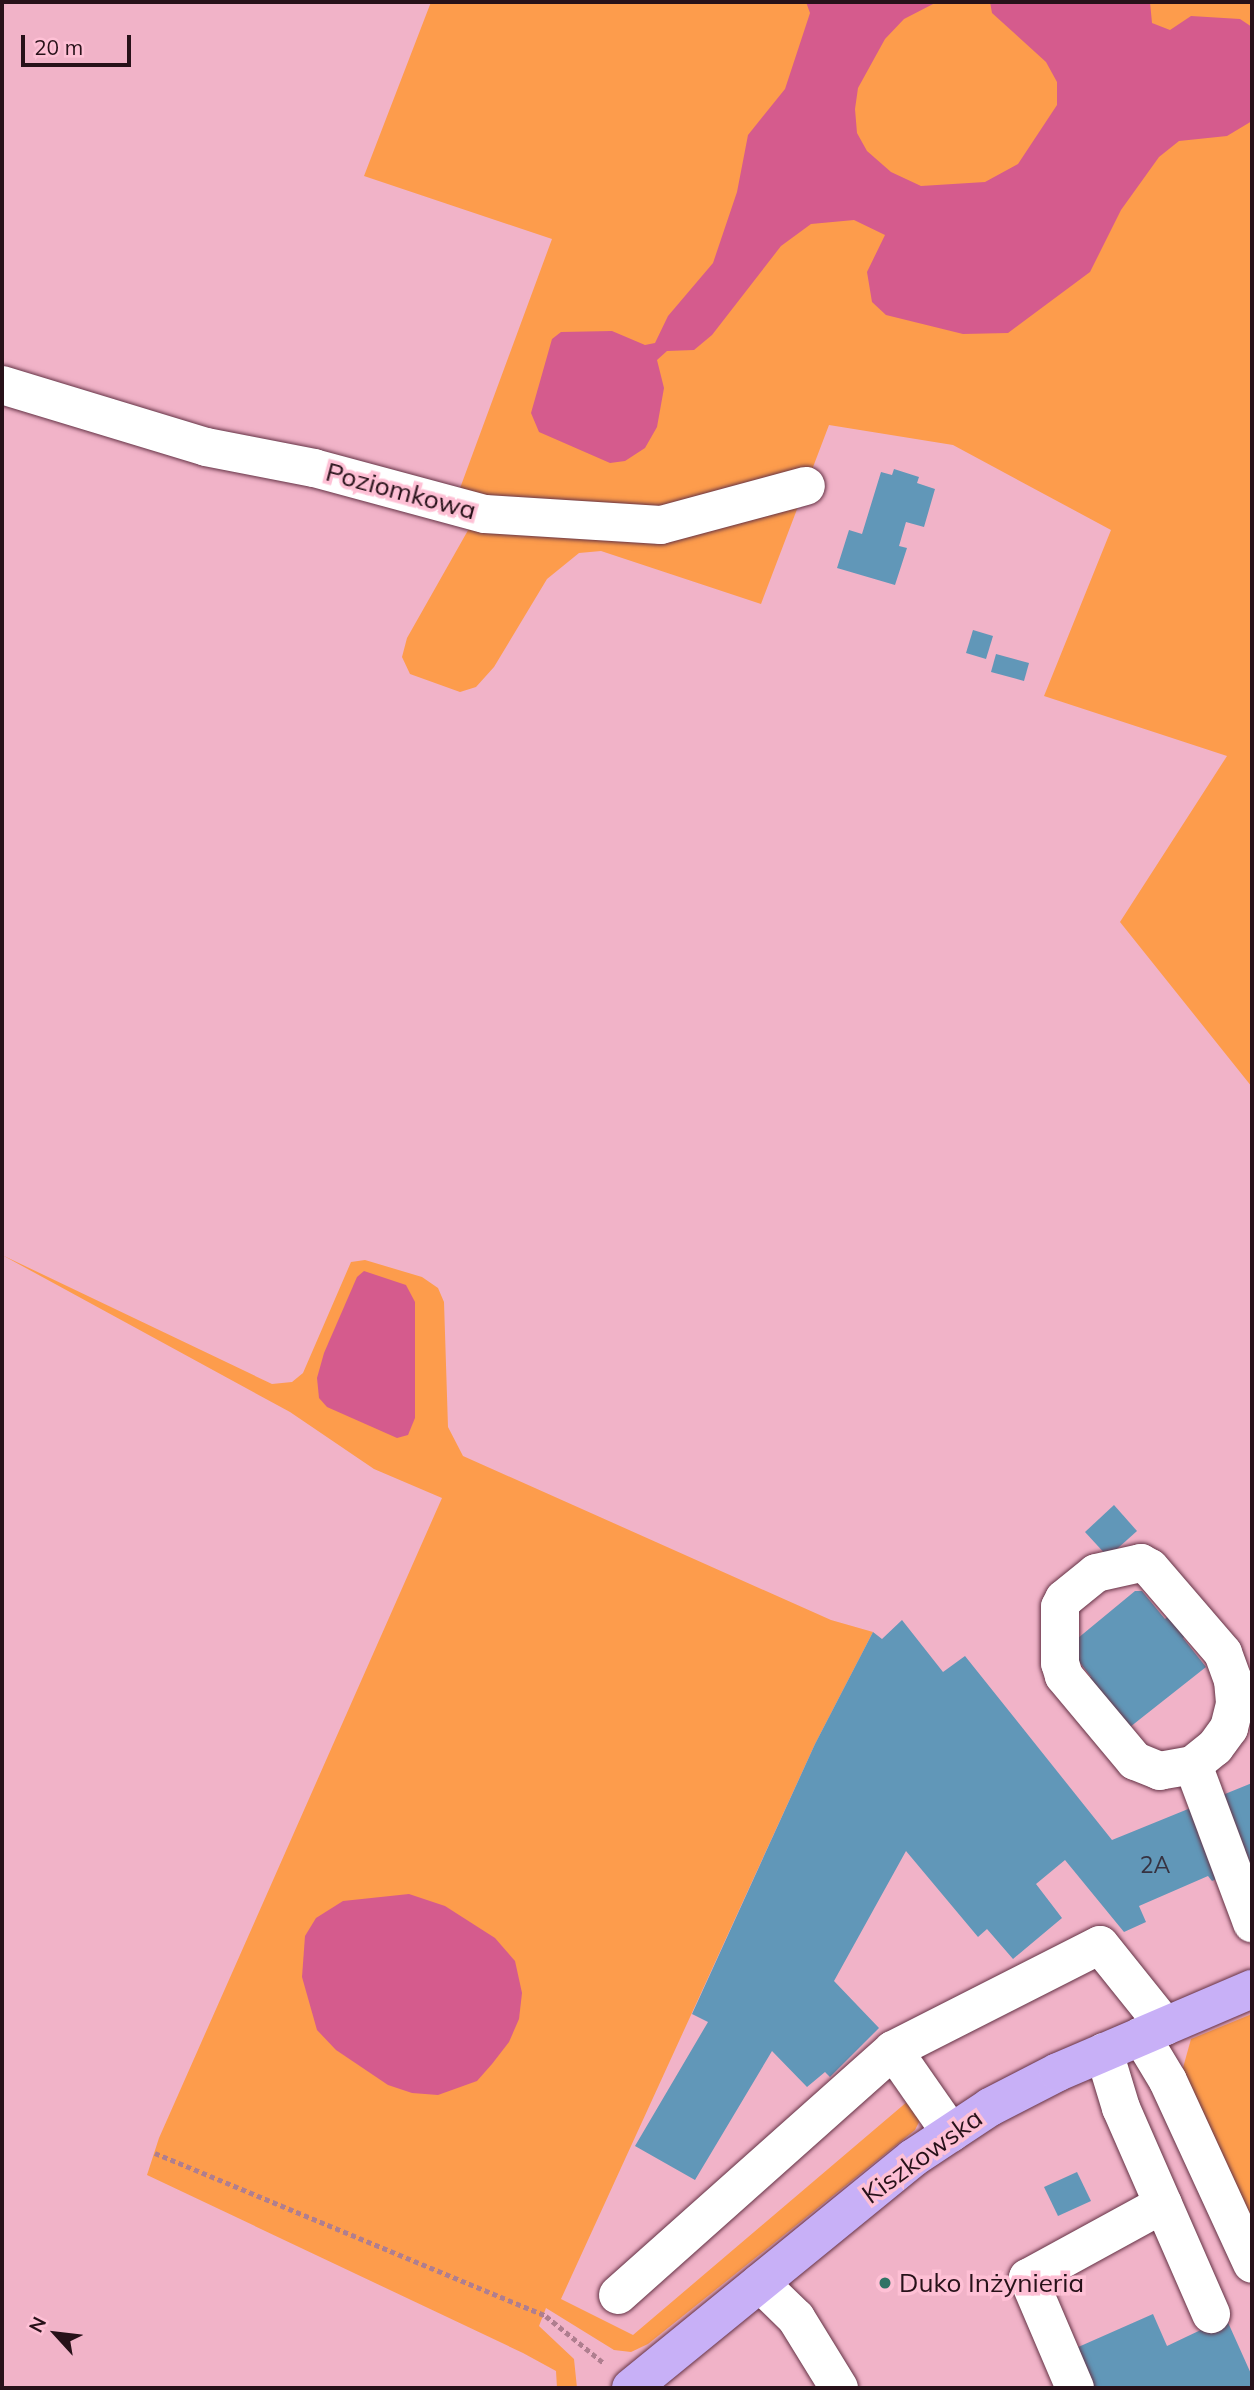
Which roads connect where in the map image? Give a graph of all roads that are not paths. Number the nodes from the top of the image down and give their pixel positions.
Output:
1 (2, 385) edge
2 (806, 486) dead end
3 (1193, 1765) junction
4 (1252, 1923) edge
5 (1252, 1989) edge
6 (1153, 2031) junction
7 (893, 2050) junction
8 (1104, 2052) junction
9 (951, 2133) junction
10 (1163, 2204) junction
11 (1252, 2264) edge
12 (760, 2283) junction
13 (618, 2295) dead end
14 (1211, 2314) dead end
15 (621, 2379) edge
16 (839, 2388) edge
17 (1075, 2388) edge

1 - 2 street, Poziomkowa
3 - 3 street
3 - 4 street
5 - 6 main road, Kiszkowska
6 - 7 street
6 - 8 main road, Kiszkowska
6 - 11 street
7 - 9 street
7 - 13 street
8 - 9 main road, Kiszkowska
8 - 10 street
9 - 12 main road, Kiszkowska
10 - 14 street
10 - 17 street
12 - 15 main road, Kiszkowska
12 - 16 street

